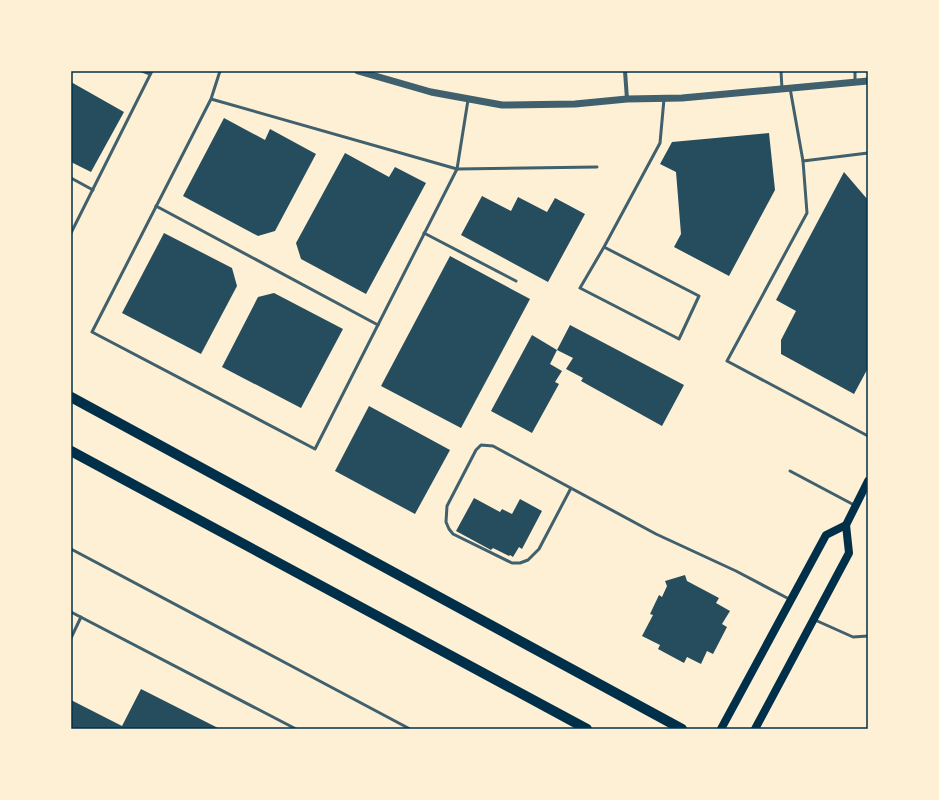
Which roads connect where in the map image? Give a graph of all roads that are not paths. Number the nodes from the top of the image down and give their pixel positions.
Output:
1 (142, 71) edge
2 (220, 71) edge
3 (358, 71) edge
4 (625, 71) edge
5 (781, 71) edge
6 (855, 71) edge
7 (151, 72) edge
8 (868, 81) edge
9 (856, 82) junction
10 (786, 88) junction
11 (664, 98) junction
12 (211, 99) junction
13 (627, 99) junction
14 (468, 100) junction
15 (868, 153) edge
16 (804, 161) junction
17 (597, 167) dead end
18 (458, 169) junction
19 (71, 178) edge
20 (92, 190) junction
21 (156, 206) junction
22 (71, 233) edge
23 (424, 233) junction
24 (604, 247) junction
25 (516, 281) dead end
26 (378, 325) junction
27 (71, 397) edge
28 (868, 436) edge
29 (71, 451) edge
30 (790, 471) dead end
31 (868, 481) edge
32 (571, 488) junction
33 (866, 491) edge
34 (856, 506) junction
35 (846, 525) junction
36 (71, 549) edge
37 (791, 600) junction
38 (71, 612) edge
39 (81, 617) junction
40 (814, 619) junction
41 (868, 636) edge
42 (71, 638) edge
43 (296, 729) edge
44 (410, 729) edge
45 (587, 729) edge
46 (682, 729) edge
47 (721, 729) edge
48 (755, 729) edge

1 - 7 lane
2 - 12 lane
3 - 14 street
4 - 13 street
5 - 10 lane
6 - 9 lane
7 - 20 lane
8 - 9 street
9 - 10 street
10 - 11 street
10 - 16 lane
11 - 13 street
11 - 24 lane
12 - 18 lane
12 - 21 lane
13 - 14 street
14 - 18 lane
15 - 16 lane
16 - 28 lane
17 - 18 lane
18 - 23 lane
19 - 20 lane
20 - 22 lane
21 - 26 lane
21 - 26 lane
23 - 25 lane
23 - 26 lane
24 - 24 lane
27 - 46 main road
29 - 45 main road
30 - 34 lane
31 - 33 main road
32 - 32 lane
32 - 37 lane
33 - 34 main road
34 - 35 main road
35 - 37 main road
35 - 40 main road
36 - 44 lane
37 - 47 main road
38 - 39 lane
39 - 42 lane
39 - 43 lane
40 - 41 lane
40 - 48 main road

